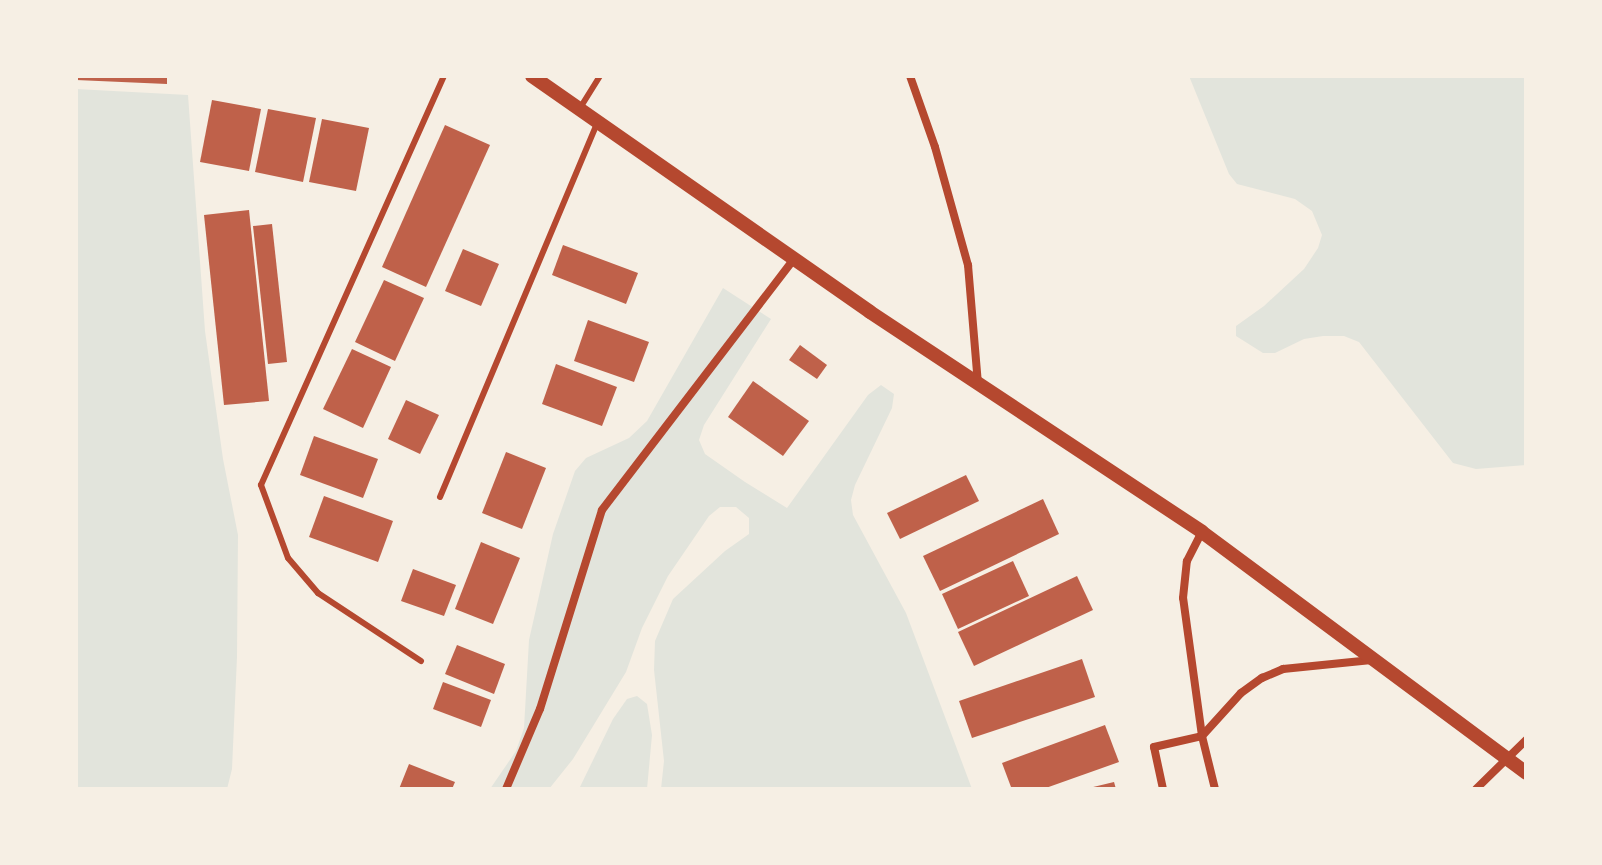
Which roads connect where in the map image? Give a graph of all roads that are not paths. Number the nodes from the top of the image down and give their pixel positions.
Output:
1 (444, 76) edge
2 (532, 76) edge
3 (600, 76) edge
4 (910, 76) edge
5 (580, 108) junction
6 (598, 121) junction
7 (794, 259) junction
8 (978, 384) junction
9 (440, 497) dead end
10 (1202, 532) junction
11 (1373, 659) junction
12 (421, 661) dead end
13 (1202, 736) junction
14 (1526, 740) edge
15 (1526, 773) edge
16 (506, 789) edge
17 (1163, 789) edge
18 (1215, 789) edge
19 (1476, 789) edge

1 - 12 lane
2 - 5 street
3 - 5 lane
4 - 8 street
5 - 6 street
6 - 7 street
6 - 9 lane
7 - 8 street
7 - 16 street
8 - 10 street
10 - 11 street
10 - 13 street
11 - 13 street
11 - 15 street
13 - 17 street
13 - 18 street
14 - 19 street

